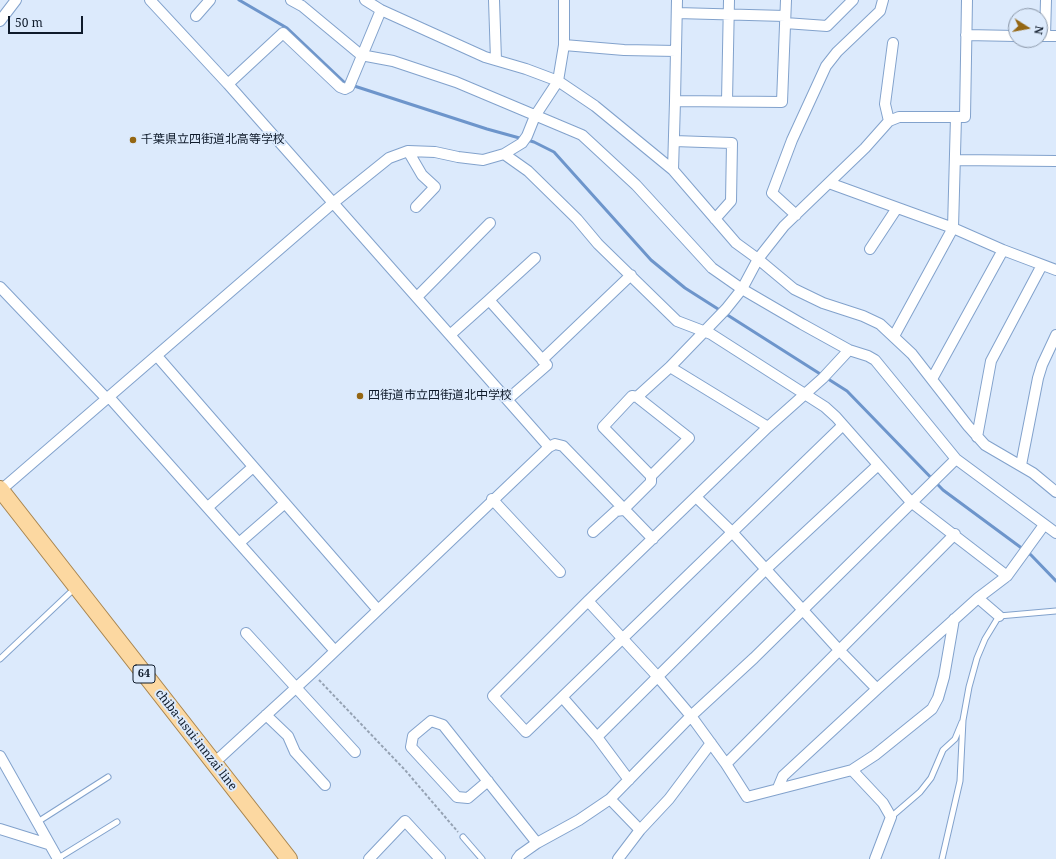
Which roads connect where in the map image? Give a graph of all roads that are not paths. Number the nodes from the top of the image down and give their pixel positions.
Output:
1 (16, 0) edge
2 (150, 0) edge
3 (210, 0) edge
4 (291, 0) edge
5 (365, 0) edge
6 (494, 0) edge
7 (564, 0) edge
8 (677, 0) edge
9 (729, 0) edge
10 (786, 0) edge
11 (853, 0) edge
12 (883, 0) edge
13 (967, 0) edge
14 (381, 10) junction
15 (677, 13) junction
16 (730, 15) junction
17 (196, 16) dead end
18 (785, 20) junction
19 (0, 22) edge
20 (966, 35) junction
21 (1008, 36) edge
22 (893, 43) dead end
23 (564, 45) junction
24 (676, 51) junction
25 (361, 55) junction
26 (496, 60) junction
27 (558, 81) junction
28 (228, 84) junction
29 (675, 101) junction
30 (727, 101) junction
31 (535, 116) junction
32 (956, 117) junction
33 (889, 121) junction
34 (674, 141) junction
35 (408, 151) junction
36 (504, 154) junction
37 (956, 160) junction
38 (1056, 161) edge
39 (674, 170) junction
40 (829, 183) junction
41 (333, 203) junction
42 (416, 207) dead end
43 (897, 208) junction
44 (796, 215) junction
45 (714, 219) junction
46 (490, 223) dead end
47 (953, 228) junction
48 (870, 249) dead end
49 (1003, 250) junction
50 (534, 258) dead end
51 (758, 259) junction
52 (1042, 265) junction
53 (1056, 270) edge
54 (631, 275) junction
55 (0, 287) edge
56 (742, 289) junction
57 (417, 297) junction
58 (489, 300) junction
59 (704, 332) junction
60 (450, 335) junction
61 (1056, 335) edge
62 (894, 336) junction
63 (848, 350) junction
64 (1052, 353) edge
65 (157, 356) junction
66 (542, 360) junction
67 (670, 367) junction
68 (932, 379) junction
69 (806, 394) junction
70 (637, 397) junction
71 (108, 398) junction
72 (508, 399) junction
73 (843, 425) junction
74 (768, 427) junction
75 (977, 437) junction
76 (549, 447) junction
77 (956, 459) junction
78 (877, 466) junction
79 (1021, 466) junction
80 (253, 467) junction
81 (652, 476) junction
82 (0, 490) edge
83 (1056, 492) edge
84 (696, 497) junction
85 (492, 499) junction
86 (911, 502) junction
87 (285, 503) junction
88 (208, 507) junction
89 (623, 510) junction
90 (1044, 525) junction
91 (593, 532) dead end
92 (732, 532) junction
93 (1056, 533) edge
94 (955, 534) junction
95 (653, 539) junction
96 (239, 543) junction
97 (766, 569) junction
98 (560, 572) dead end
99 (1007, 576) junction
100 (75, 587) junction
101 (978, 598) junction
102 (588, 601) junction
103 (802, 609) junction
104 (378, 610) junction
105 (1056, 611) edge
106 (999, 616) junction
107 (954, 619) junction
108 (246, 633) dead end
109 (622, 640) junction
110 (335, 651) junction
111 (840, 651) junction
112 (0, 659) edge
113 (658, 677) junction
114 (296, 688) junction
115 (877, 688) junction
116 (563, 698) junction
117 (266, 715) junction
118 (691, 716) junction
119 (963, 720) junction
120 (597, 737) junction
121 (711, 743) junction
122 (355, 752) dead end
123 (0, 756) edge
124 (214, 763) junction
125 (726, 764) junction
126 (852, 770) junction
127 (108, 777) dead end
128 (628, 780) junction
129 (488, 781) junction
130 (325, 785) dead end
131 (778, 788) junction
132 (610, 799) junction
133 (891, 817) junction
134 (116, 822) dead end
135 (36, 823) junction
136 (0, 828) edge
137 (640, 830) junction
138 (463, 837) road end
139 (537, 843) junction
140 (48, 844) junction
141 (58, 859) edge
142 (289, 859) edge
143 (369, 859) edge
144 (440, 859) edge
145 (482, 859) edge
146 (517, 859) edge
147 (618, 859) edge
148 (875, 859) edge
149 (942, 859) edge

1 - 19 street
2 - 28 street
3 - 17 street
4 - 25 street
5 - 14 street
6 - 26 street
7 - 23 street
8 - 15 street
9 - 16 street
10 - 18 street
11 - 18 street
12 - 44 street
13 - 20 street
14 - 25 street
14 - 26 street
15 - 16 street
15 - 24 street
16 - 18 street
16 - 30 street
18 - 30 street
20 - 21 street
20 - 32 street
22 - 33 street
23 - 24 street
23 - 27 street
24 - 29 street
25 - 28 street
25 - 31 street
26 - 27 street
27 - 31 street
27 - 39 street
28 - 41 street
29 - 30 street
29 - 34 street
31 - 36 street
31 - 56 street
32 - 33 street
32 - 37 street
33 - 40 street
34 - 39 street
34 - 45 street
35 - 36 street
35 - 41 street
35 - 42 street
36 - 54 street
37 - 38 street
37 - 47 street
39 - 45 street
40 - 43 street
40 - 44 street
41 - 57 street
41 - 65 street
43 - 47 street
43 - 48 street
44 - 51 street
45 - 51 street
46 - 57 street
47 - 49 street
47 - 62 street
49 - 52 street
49 - 68 street
50 - 58 street
51 - 56 street
51 - 62 street
52 - 53 street
52 - 75 street
54 - 59 street
54 - 66 street
55 - 71 street
56 - 59 street
56 - 63 street
57 - 60 street
58 - 60 street
58 - 66 street
59 - 67 street
59 - 69 street
60 - 72 street
61 - 64 street
62 - 68 street
63 - 69 street
63 - 77 street
64 - 79 street
65 - 71 street
65 - 80 street
66 - 72 street
67 - 70 street
67 - 74 street
68 - 75 street
69 - 73 street
69 - 74 street
70 - 81 street
70 - 81 street
71 - 82 street
71 - 88 street
72 - 76 street
73 - 78 street
73 - 92 street
74 - 84 street
75 - 79 street
76 - 85 street
76 - 89 street
77 - 86 street
77 - 90 street
78 - 86 street
78 - 97 street
79 - 83 street
80 - 87 street
80 - 88 street
81 - 89 street
82 - 100 main road, chiba-usui-innzai line / 64
84 - 92 street
84 - 95 street
85 - 98 street
85 - 104 street
86 - 94 street
86 - 103 street
87 - 96 street
87 - 104 street
88 - 96 street
89 - 91 street
89 - 95 street
90 - 93 street
90 - 99 street
92 - 97 street
92 - 109 street
94 - 99 street
94 - 111 street
95 - 102 street
96 - 110 street
97 - 103 street
97 - 113 street
99 - 101 street
100 - 112 lane
100 - 124 main road, chiba-usui-innzai line / 64
101 - 106 street
101 - 107 street
102 - 109 street
102 - 116 street
103 - 111 street
103 - 118 street
104 - 110 street
105 - 106 lane
106 - 119 lane
107 - 115 street
107 - 126 street
108 - 114 street
109 - 113 street
109 - 116 street
110 - 114 street
111 - 115 street
111 - 125 street
113 - 118 street
113 - 120 street
114 - 117 street
114 - 122 street
115 - 131 street
116 - 120 street
117 - 124 street
117 - 130 street
118 - 121 street
118 - 128 street
119 - 133 lane
119 - 149 lane
120 - 128 street
121 - 125 street
121 - 137 street
123 - 135 street
124 - 142 main road, chiba-usui-innzai line / 64
125 - 131 street
126 - 131 street
126 - 133 street
127 - 135 lane
128 - 132 street
129 - 129 street
129 - 139 street
132 - 137 street
132 - 139 street
133 - 148 street
134 - 141 lane
135 - 140 street
136 - 140 street
137 - 147 street
138 - 145 lane
139 - 146 street
140 - 141 street
143 - 144 street

